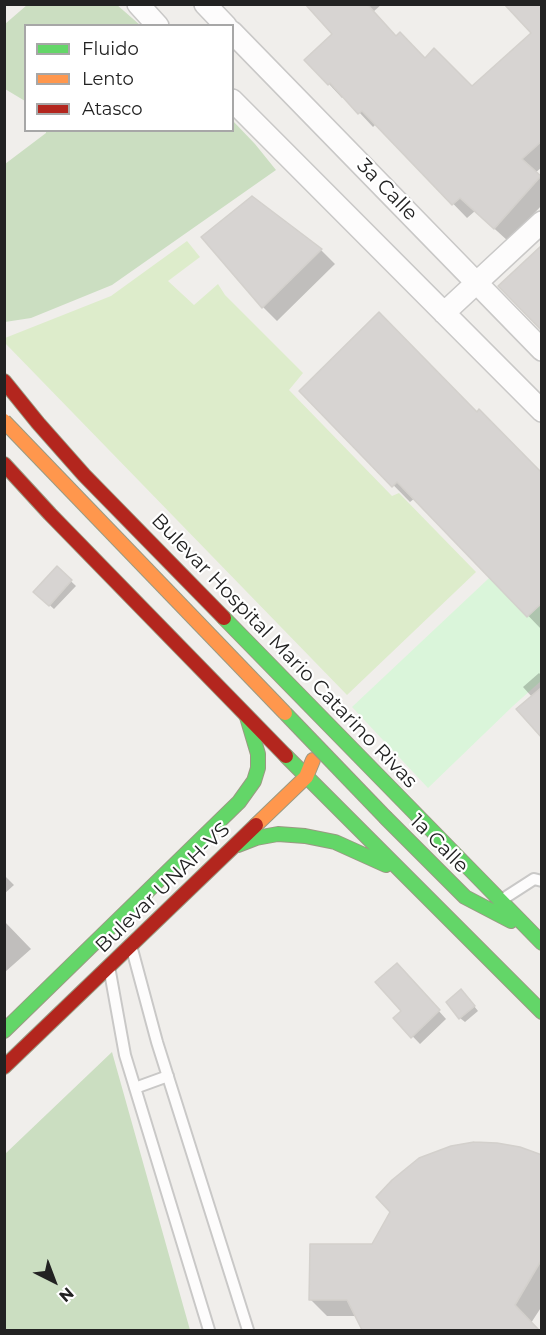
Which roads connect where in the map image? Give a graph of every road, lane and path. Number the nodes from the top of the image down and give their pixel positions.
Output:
1 (138, 4) edge
2 (205, 4) edge
3 (156, 24) edge
4 (224, 24) edge
5 (234, 34) edge
6 (234, 102) edge
7 (542, 222) edge
8 (477, 282) junction
9 (444, 313) junction
10 (542, 350) edge
11 (4, 381) edge
12 (542, 411) edge
13 (4, 421) edge
14 (4, 464) edge
15 (247, 714) junction
16 (329, 724) junction
17 (306, 777) junction
18 (235, 846) junction
19 (404, 873) junction
20 (542, 881) edge
21 (465, 897) junction
22 (501, 900) junction
23 (474, 916) dead end
24 (529, 931) junction
25 (482, 936) dead end
26 (542, 943) edge
27 (131, 946) junction
28 (495, 964) junction
29 (109, 966) junction
30 (542, 1012) edge
31 (4, 1031) edge
32 (4, 1067) edge
33 (168, 1076) junction
34 (135, 1088) junction
35 (209, 1330) edge
36 (248, 1330) edge

1 - 3 street
2 - 4 street
5 - 8 street, 3a Calle
6 - 9 street
7 - 8 street
8 - 9 street
8 - 10 street, 3a Calle
9 - 12 street
11 - 16 main road, Bulevar Hospital Mario Catarino Rivas
13 - 21 main road, 1a Calle, bridge
14 - 15 main road
15 - 17 main road
15 - 31 main road, Bulevar UNAH-VS
16 - 17 main road, Bulevar UNAH-VS
16 - 22 main road, Bulevar Hospital Mario Catarino Rivas
17 - 18 main road, Bulevar UNAH-VS
17 - 19 main road
18 - 19 main road
18 - 27 main road, Bulevar UNAH-VS
19 - 28 main road
20 - 22 lane
21 - 23 main road
21 - 24 main road
22 - 24 main road, Bulevar Hospital Mario Catarino Rivas
24 - 26 main road, Bulevar Hospital Mario Catarino Rivas
25 - 28 main road
27 - 29 main road, Bulevar UNAH-VS
27 - 33 lane
28 - 30 main road
29 - 32 main road, Bulevar UNAH-VS
29 - 34 lane
33 - 34 lane
33 - 36 lane
34 - 35 lane

